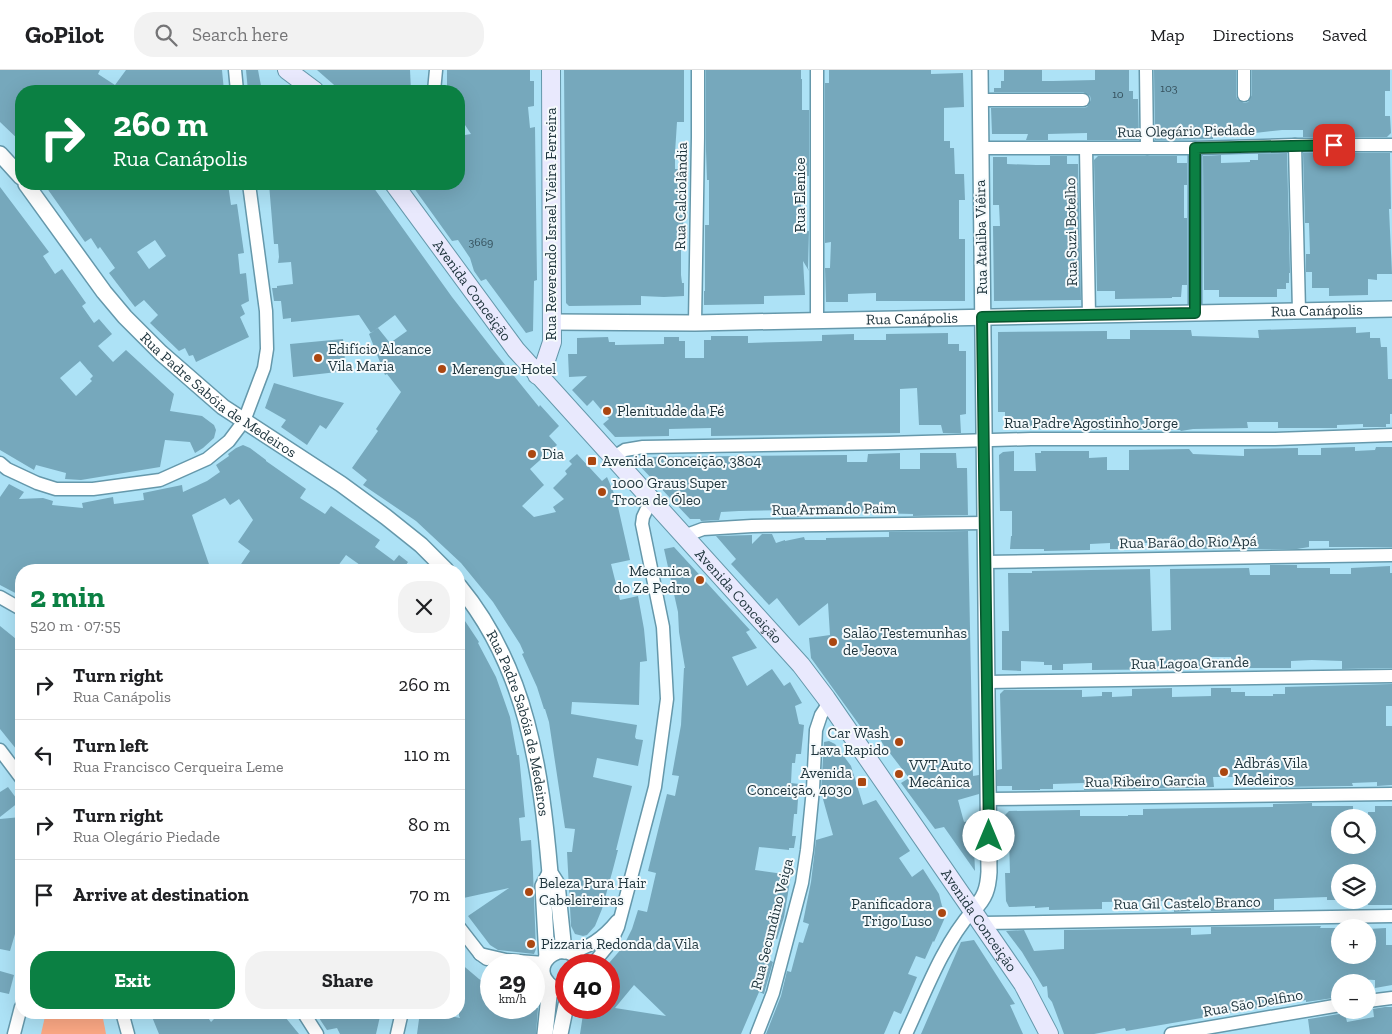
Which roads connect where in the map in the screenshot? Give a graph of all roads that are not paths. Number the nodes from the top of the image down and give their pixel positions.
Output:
1 (235, 70) edge
2 (287, 70) edge
3 (436, 70) edge
4 (551, 70) edge
5 (698, 70) edge
6 (817, 70) edge
7 (980, 70) edge
8 (1146, 70) edge
9 (1244, 70) edge
10 (236, 85) edge
11 (307, 85) edge
12 (435, 85) edge
13 (1244, 95) dead end
14 (980, 100) junction
15 (1083, 100) dead end
16 (1295, 145) junction
17 (1392, 145) edge
18 (980, 148) junction
19 (1086, 148) junction
20 (1147, 148) junction
21 (1195, 148) junction
22 (0, 154) edge
23 (15, 170) edge
24 (30, 190) edge
25 (250, 190) edge
26 (398, 190) edge
27 (1392, 309) edge
28 (1299, 311) junction
29 (1195, 313) junction
30 (1089, 315) junction
31 (982, 317) junction
32 (818, 320) junction
33 (552, 322) junction
34 (695, 323) junction
35 (537, 375) junction
36 (244, 421) junction
37 (1392, 435) edge
38 (984, 440) junction
39 (612, 458) junction
40 (0, 463) edge
41 (651, 500) junction
42 (985, 523) junction
43 (684, 536) junction
44 (1392, 555) edge
45 (985, 562) junction
46 (440, 564) edge
47 (465, 594) edge
48 (0, 597) edge
49 (15, 606) edge
50 (1392, 676) edge
51 (988, 682) junction
52 (829, 703) junction
53 (0, 750) edge
54 (15, 770) edge
55 (1392, 794) edge
56 (989, 799) junction
57 (550, 873) junction
58 (622, 915) junction
59 (977, 916) junction
60 (1392, 916) edge
61 (465, 935) edge
62 (567, 951) junction
63 (480, 954) edge
64 (545, 954) edge
65 (572, 954) edge
66 (600, 954) edge
67 (545, 960) edge
68 (1392, 998) edge
69 (1376, 1000) edge
70 (1331, 1007) edge
71 (18, 1019) edge
72 (124, 1019) edge
73 (307, 1019) edge
74 (400, 1019) edge
75 (544, 1019) edge
76 (563, 1019) edge
77 (14, 1034) edge
78 (128, 1034) edge
79 (317, 1034) edge
80 (397, 1034) edge
81 (545, 1034) edge
82 (560, 1034) edge
83 (757, 1034) edge
84 (906, 1034) edge
85 (1049, 1034) edge
86 (1171, 1034) edge

1 - 10 street
2 - 11 main road
3 - 12 street
4 - 33 main road, Rua Reverendo Israel Vieira Ferreira
5 - 34 street, Rua Calciolândia
6 - 32 street, Rua Elenice
7 - 14 street, Rua Ataliba Viêira
8 - 20 street
9 - 13 street
14 - 15 street
14 - 18 street, Rua Ataliba Viêira
16 - 17 street, Rua Olegário Piedade
16 - 21 street, Rua Olegário Piedade
16 - 28 street
18 - 19 street, Rua Olegário Piedade
18 - 31 street, Rua Ataliba Viêira
19 - 20 street, Rua Olegário Piedade
19 - 30 street, Rua Suzi Botelho
20 - 21 street, Rua Olegário Piedade
21 - 29 street
22 - 23 street
24 - 36 street, Rua Padre Sabóia de Medeiros
25 - 36 street
26 - 35 main road, Avenida Conceição
27 - 28 street, Rua Canápolis
28 - 29 street, Rua Canápolis
29 - 30 street, Rua Canápolis
30 - 31 street, Rua Canápolis
31 - 32 street, Rua Canápolis
31 - 38 street, Rua Ataliba Viêira
32 - 34 street, Rua Canápolis
33 - 34 street, Rua Canápolis
33 - 35 main road, Rua Reverendo Israel Vieira Ferreira
35 - 39 main road, Avenida Conceição
36 - 40 street
36 - 46 street, Rua Padre Sabóia de Medeiros
37 - 38 street, Rua Padre Agostinho Jorge
38 - 39 street, Rua Padre Agostinho Jorge
38 - 42 street, Rua Ataliba Viêira
39 - 41 main road, Avenida Conceição
41 - 43 main road, Avenida Conceição
41 - 58 street
42 - 43 street, Rua Armando Paim
42 - 45 street, Rua Ataliba Viêira
43 - 52 main road, Avenida Conceição
44 - 45 street, Rua Barão do Rio Apá
45 - 51 street, Rua Ataliba Viêira
47 - 57 street, Rua Padre Sabóia de Medeiros
48 - 49 street
50 - 51 street, Rua Lagoa Grande
51 - 56 street, Rua Ataliba Viêira
52 - 59 main road, Avenida Conceição
52 - 83 street, Rua Secundino Veiga
53 - 54 street
55 - 56 street, Rua Ribeiro Garcia
56 - 59 street, Rua Ataliba Viêira
57 - 62 street, Rua Padre Sabóia de Medeiros
57 - 64 street, Rua Padre Sabóia de Medeiros
58 - 62 street
58 - 66 street
59 - 60 street, Rua Gil Castelo Branco
59 - 84 street
59 - 85 main road, Avenida Conceição
61 - 63 street
62 - 65 street
62 - 67 street
68 - 69 street
70 - 86 street, Rua São Delfino
71 - 77 street
72 - 78 street
73 - 79 street
74 - 80 street
75 - 81 street
76 - 82 street

